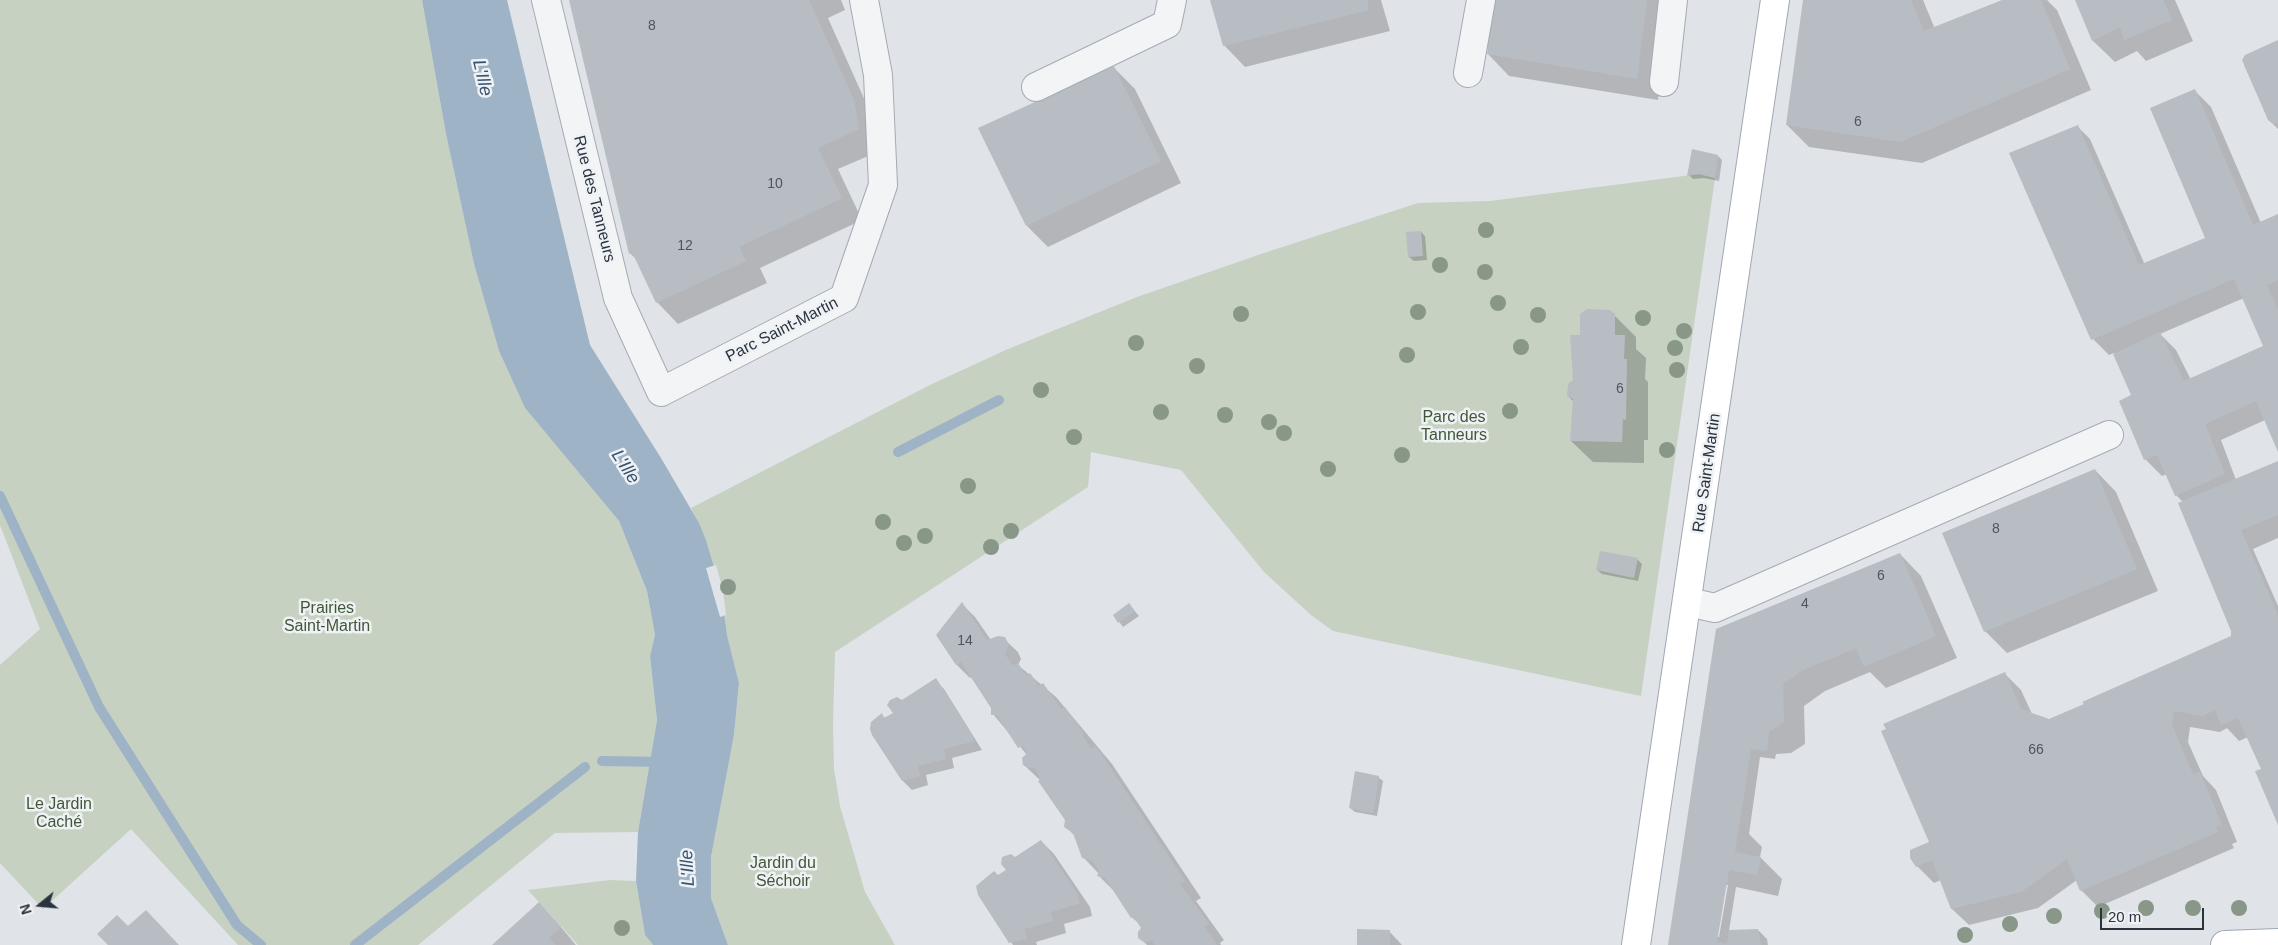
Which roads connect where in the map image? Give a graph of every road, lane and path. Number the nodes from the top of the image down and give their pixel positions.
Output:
1 (546, 0) edge
2 (864, 0) edge
3 (1172, 0) edge
4 (1481, 0) edge
5 (1673, 0) edge
6 (1775, 0) edge
7 (1468, 73) dead end
8 (1664, 82) dead end
9 (1036, 87) dead end
10 (661, 392) joint
11 (2109, 435) dead end
12 (1688, 602) junction
13 (2278, 943) edge
14 (1636, 945) edge
15 (2226, 945) edge

1 - 10 street, Rue des Tanneurs
2 - 10 street, Parc Saint-Martin
3 - 9 street
4 - 7 street
5 - 8 street
6 - 12 main road, Rue Saint-Martin
11 - 12 street
12 - 14 main road, Rue Saint-Martin
13 - 15 main road

